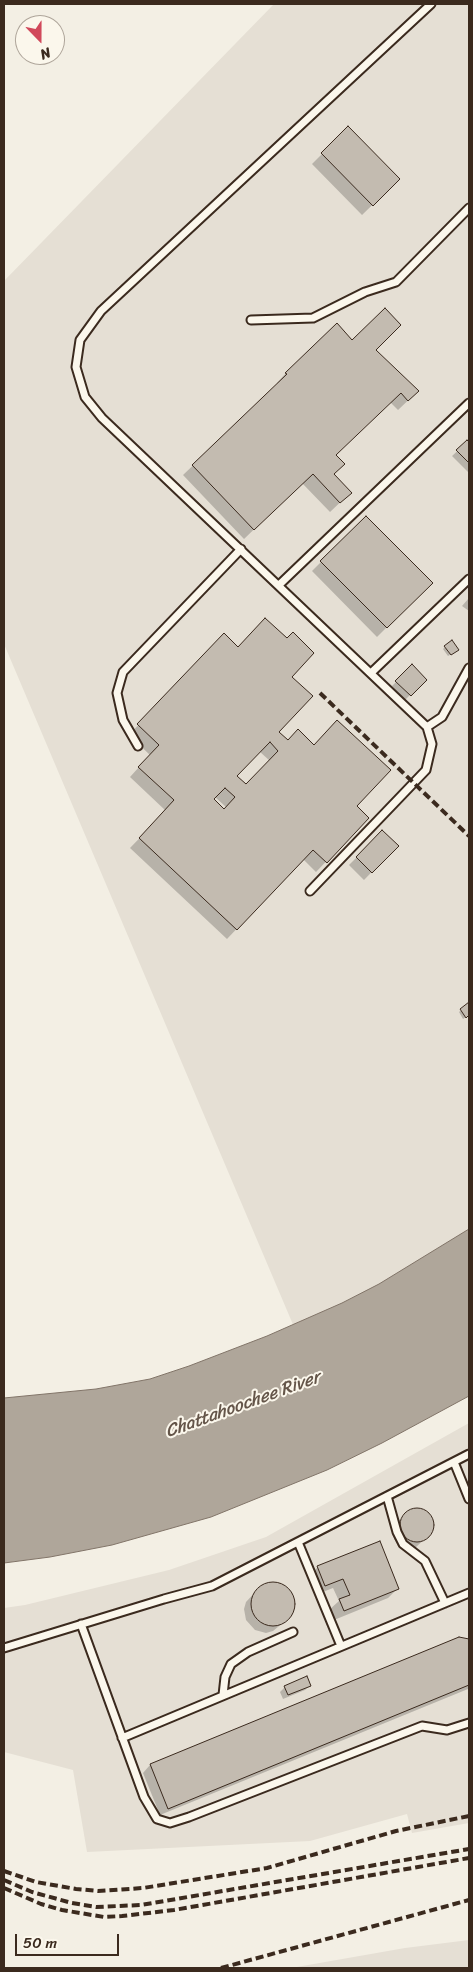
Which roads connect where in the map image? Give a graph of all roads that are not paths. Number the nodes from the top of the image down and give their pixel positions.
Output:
1 (431, 4) edge
2 (469, 208) edge
3 (251, 320) dead end
4 (469, 403) edge
5 (241, 549) junction
6 (469, 579) edge
7 (279, 586) junction
8 (469, 668) edge
9 (370, 673) junction
10 (427, 726) junction
11 (138, 746) dead end
12 (310, 891) dead end
13 (469, 1454) edge
14 (454, 1462) junction
15 (387, 1496) junction
16 (469, 1499) edge
17 (298, 1542) junction
18 (469, 1593) edge
19 (445, 1603) junction
20 (81, 1624) junction
21 (293, 1632) dead end
22 (342, 1646) junction
23 (4, 1648) edge
24 (223, 1696) junction
25 (469, 1723) edge
26 (122, 1738) junction

1 - 5 lane
2 - 3 lane
4 - 7 lane
5 - 7 lane
5 - 11 lane
6 - 9 lane
7 - 9 lane
8 - 10 lane
9 - 10 lane
10 - 12 lane
13 - 14 lane
14 - 15 lane
14 - 16 lane
15 - 17 lane
15 - 19 lane
17 - 20 lane
17 - 22 lane
18 - 19 lane
19 - 22 lane
20 - 23 lane
20 - 26 lane
21 - 24 lane
22 - 24 lane
24 - 26 lane
25 - 26 lane

